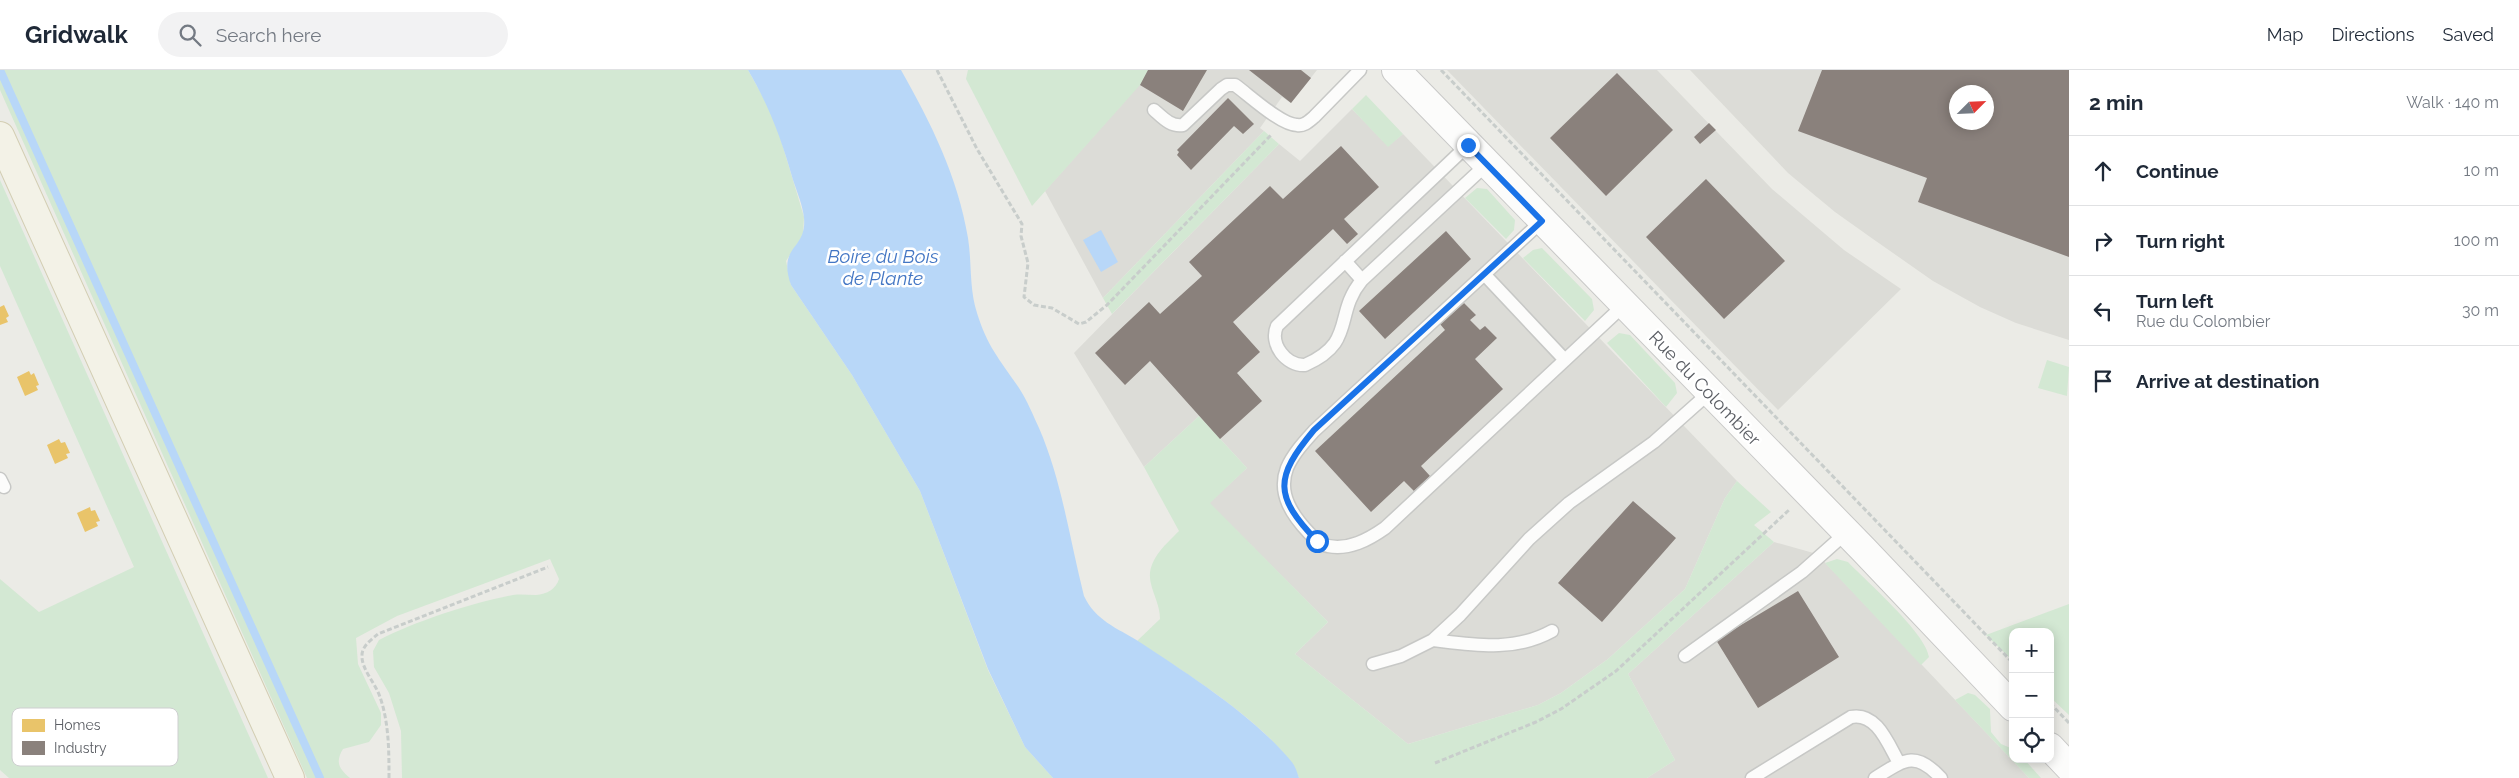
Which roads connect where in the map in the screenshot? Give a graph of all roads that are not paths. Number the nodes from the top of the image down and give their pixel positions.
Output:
1 (1360, 70) edge
2 (1396, 70) edge
3 (1154, 110) dead end
4 (0, 136) edge
5 (1468, 145) junction
6 (1487, 164) junction
7 (1542, 221) junction
8 (1345, 262) junction
9 (1485, 274) junction
10 (1362, 280) junction
11 (1624, 305) junction
12 (1565, 360) junction
13 (1709, 393) junction
14 (1847, 532) junction
15 (1552, 631) dead end
16 (1433, 640) junction
17 (1685, 656) dead end
18 (1373, 664) dead end
19 (2009, 703) edge
20 (2054, 751) edge
21 (1899, 763) junction
22 (2069, 767) edge
23 (290, 778) edge
24 (1752, 778) edge
25 (1876, 778) edge
26 (1941, 778) edge

1 - 3 lane
2 - 5 main road, Rue du Colombier
4 - 23 main road
5 - 6 main road, Rue du Colombier
5 - 8 lane
6 - 7 main road, Rue du Colombier
6 - 10 lane
7 - 9 lane
7 - 11 main road, Rue du Colombier
8 - 10 lane
8 - 10 lane
9 - 12 lane
9 - 12 lane
11 - 12 lane
11 - 13 main road, Rue du Colombier
13 - 14 main road, Rue du Colombier
13 - 16 lane
14 - 17 lane
14 - 19 main road, Rue du Colombier
15 - 16 lane
16 - 18 lane
20 - 22 main road
21 - 24 lane
21 - 25 lane
21 - 26 lane

